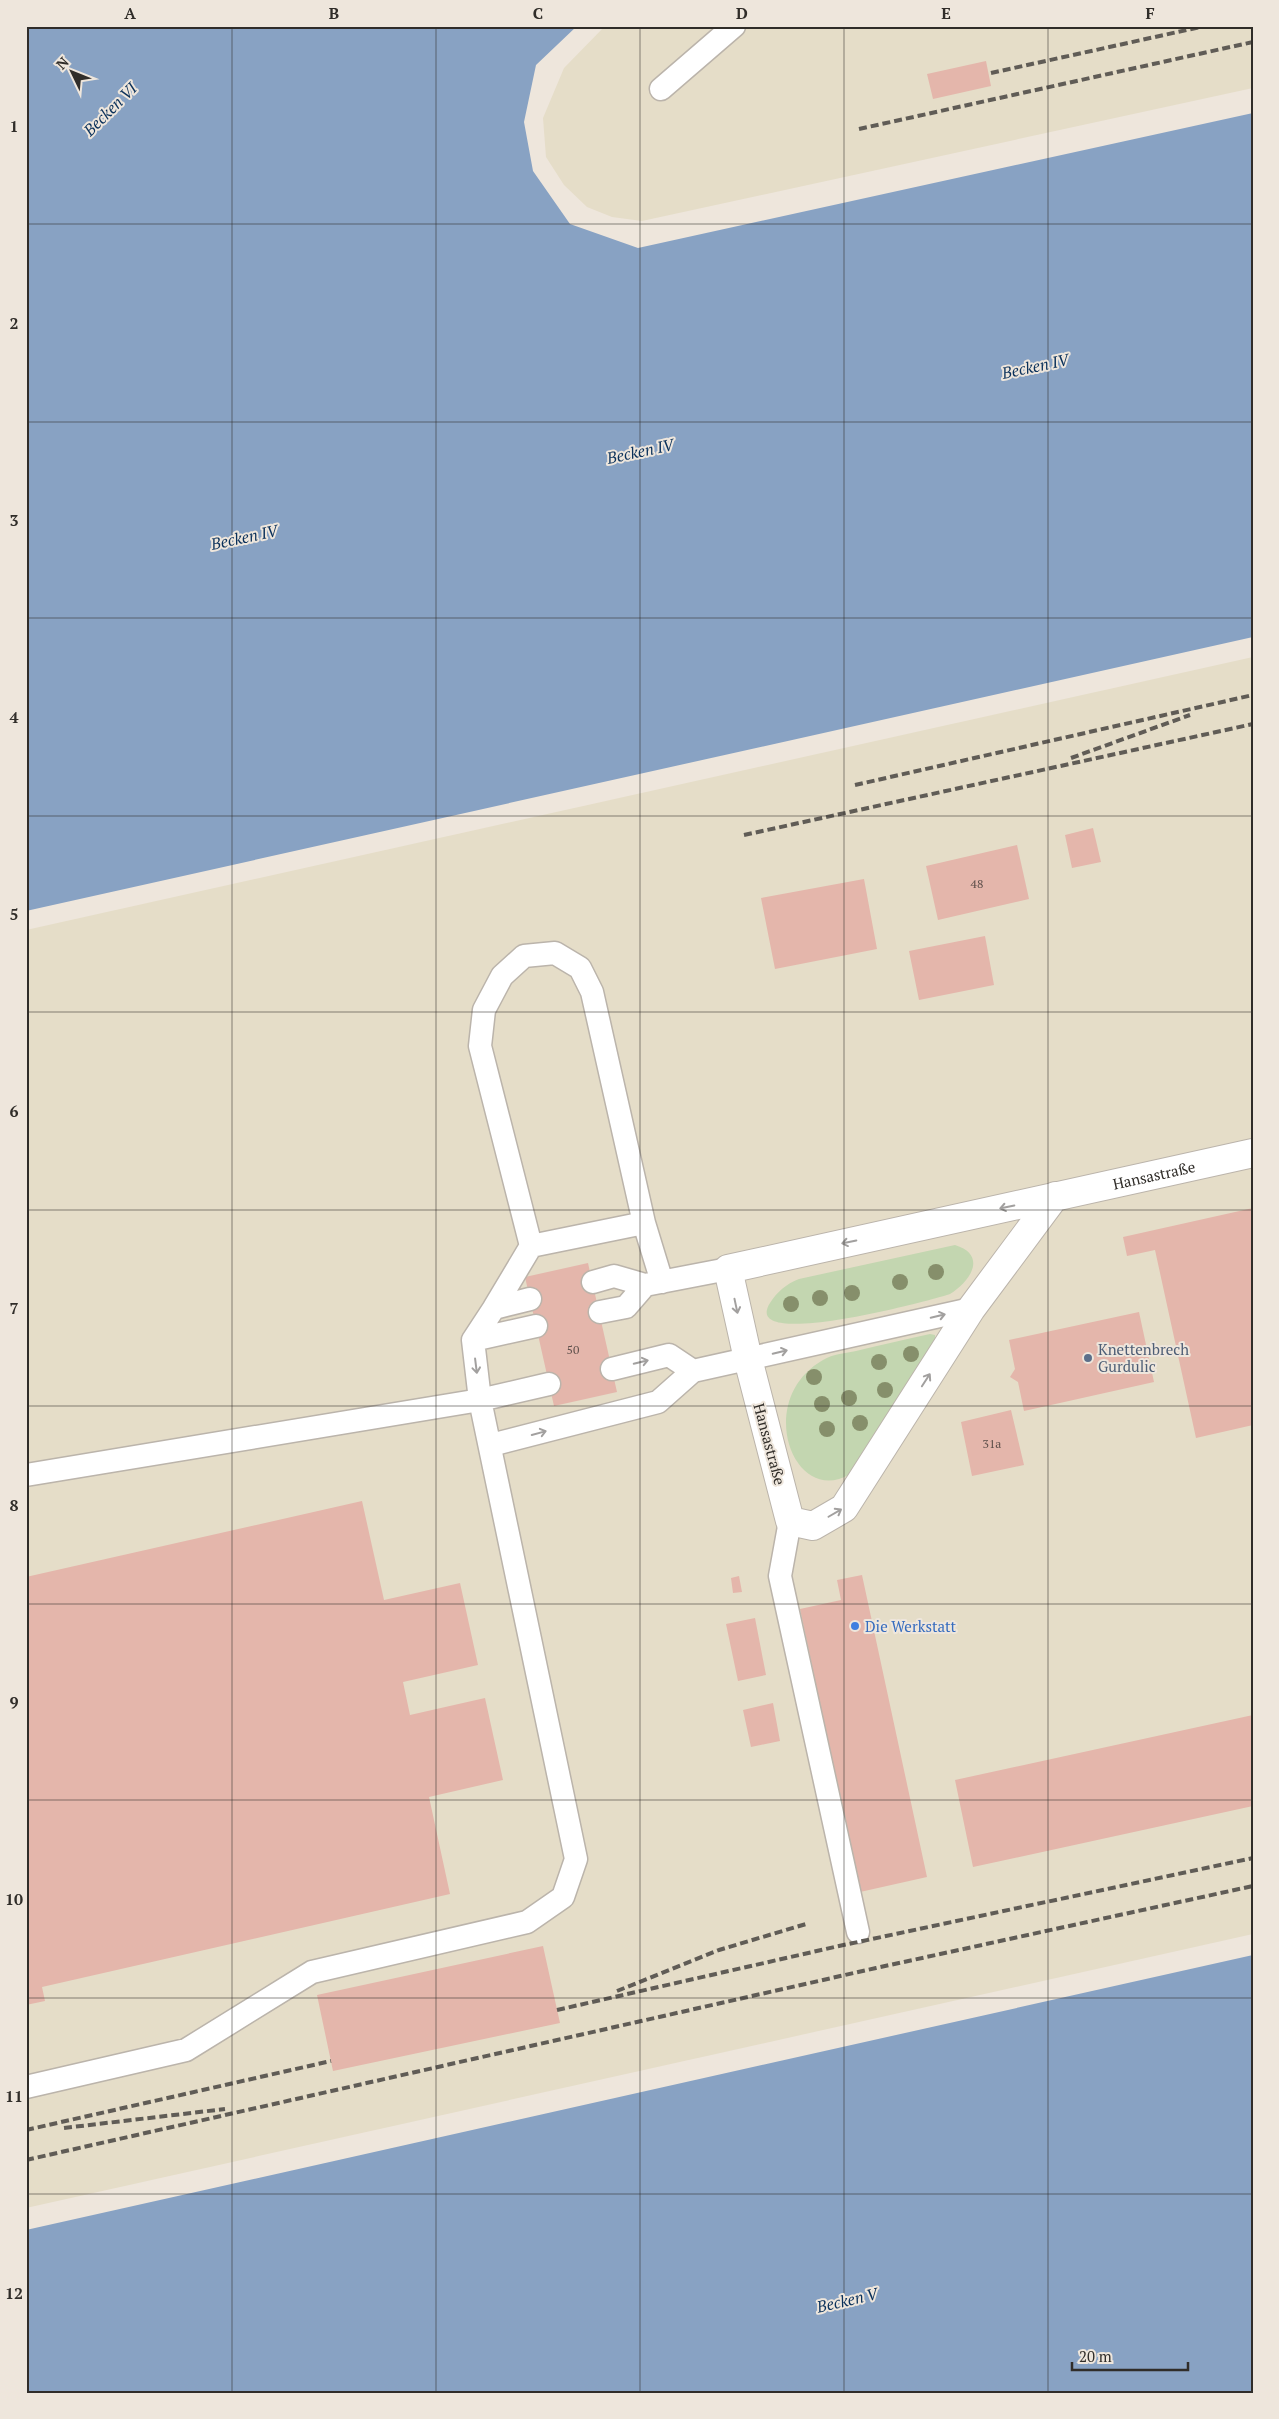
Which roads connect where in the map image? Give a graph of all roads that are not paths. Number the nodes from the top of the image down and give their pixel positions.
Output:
1 (734, 26) edge
2 (661, 89) dead end
3 (1253, 1153) edge
4 (1055, 1196) junction
5 (644, 1223) junction
6 (531, 1246) junction
7 (728, 1269) junction
8 (593, 1282) dead end
9 (654, 1284) junction
10 (530, 1298) dead end
11 (494, 1308) junction
12 (971, 1309) junction
13 (600, 1312) dead end
14 (536, 1326) dead end
15 (473, 1340) junction
16 (748, 1360) junction
17 (612, 1369) dead end
18 (693, 1371) junction
19 (549, 1384) dead end
20 (480, 1400) junction
21 (492, 1445) junction
22 (26, 1475) edge
23 (790, 1521) junction
24 (858, 1932) dead end
25 (26, 2087) edge

1 - 2 lane
3 - 4 street, Hansastraße
4 -> 7 street, Hansastraße
4 - 12 street
5 - 6 lane
5 - 6 lane
5 - 9 lane
6 - 11 lane
7 - 9 lane
7 -> 16 street, Hansastraße
8 - 9 lane
9 - 13 lane
10 - 11 lane
11 - 15 lane
16 -> 12 lane
23 -> 12 street
14 - 15 lane
15 -> 20 lane
16 - 18 lane
16 - 23 street, Hansastraße
17 -> 18 lane
21 -> 18 lane
19 - 20 lane
20 - 21 lane
20 - 22 lane
21 - 25 lane
23 - 24 lane

